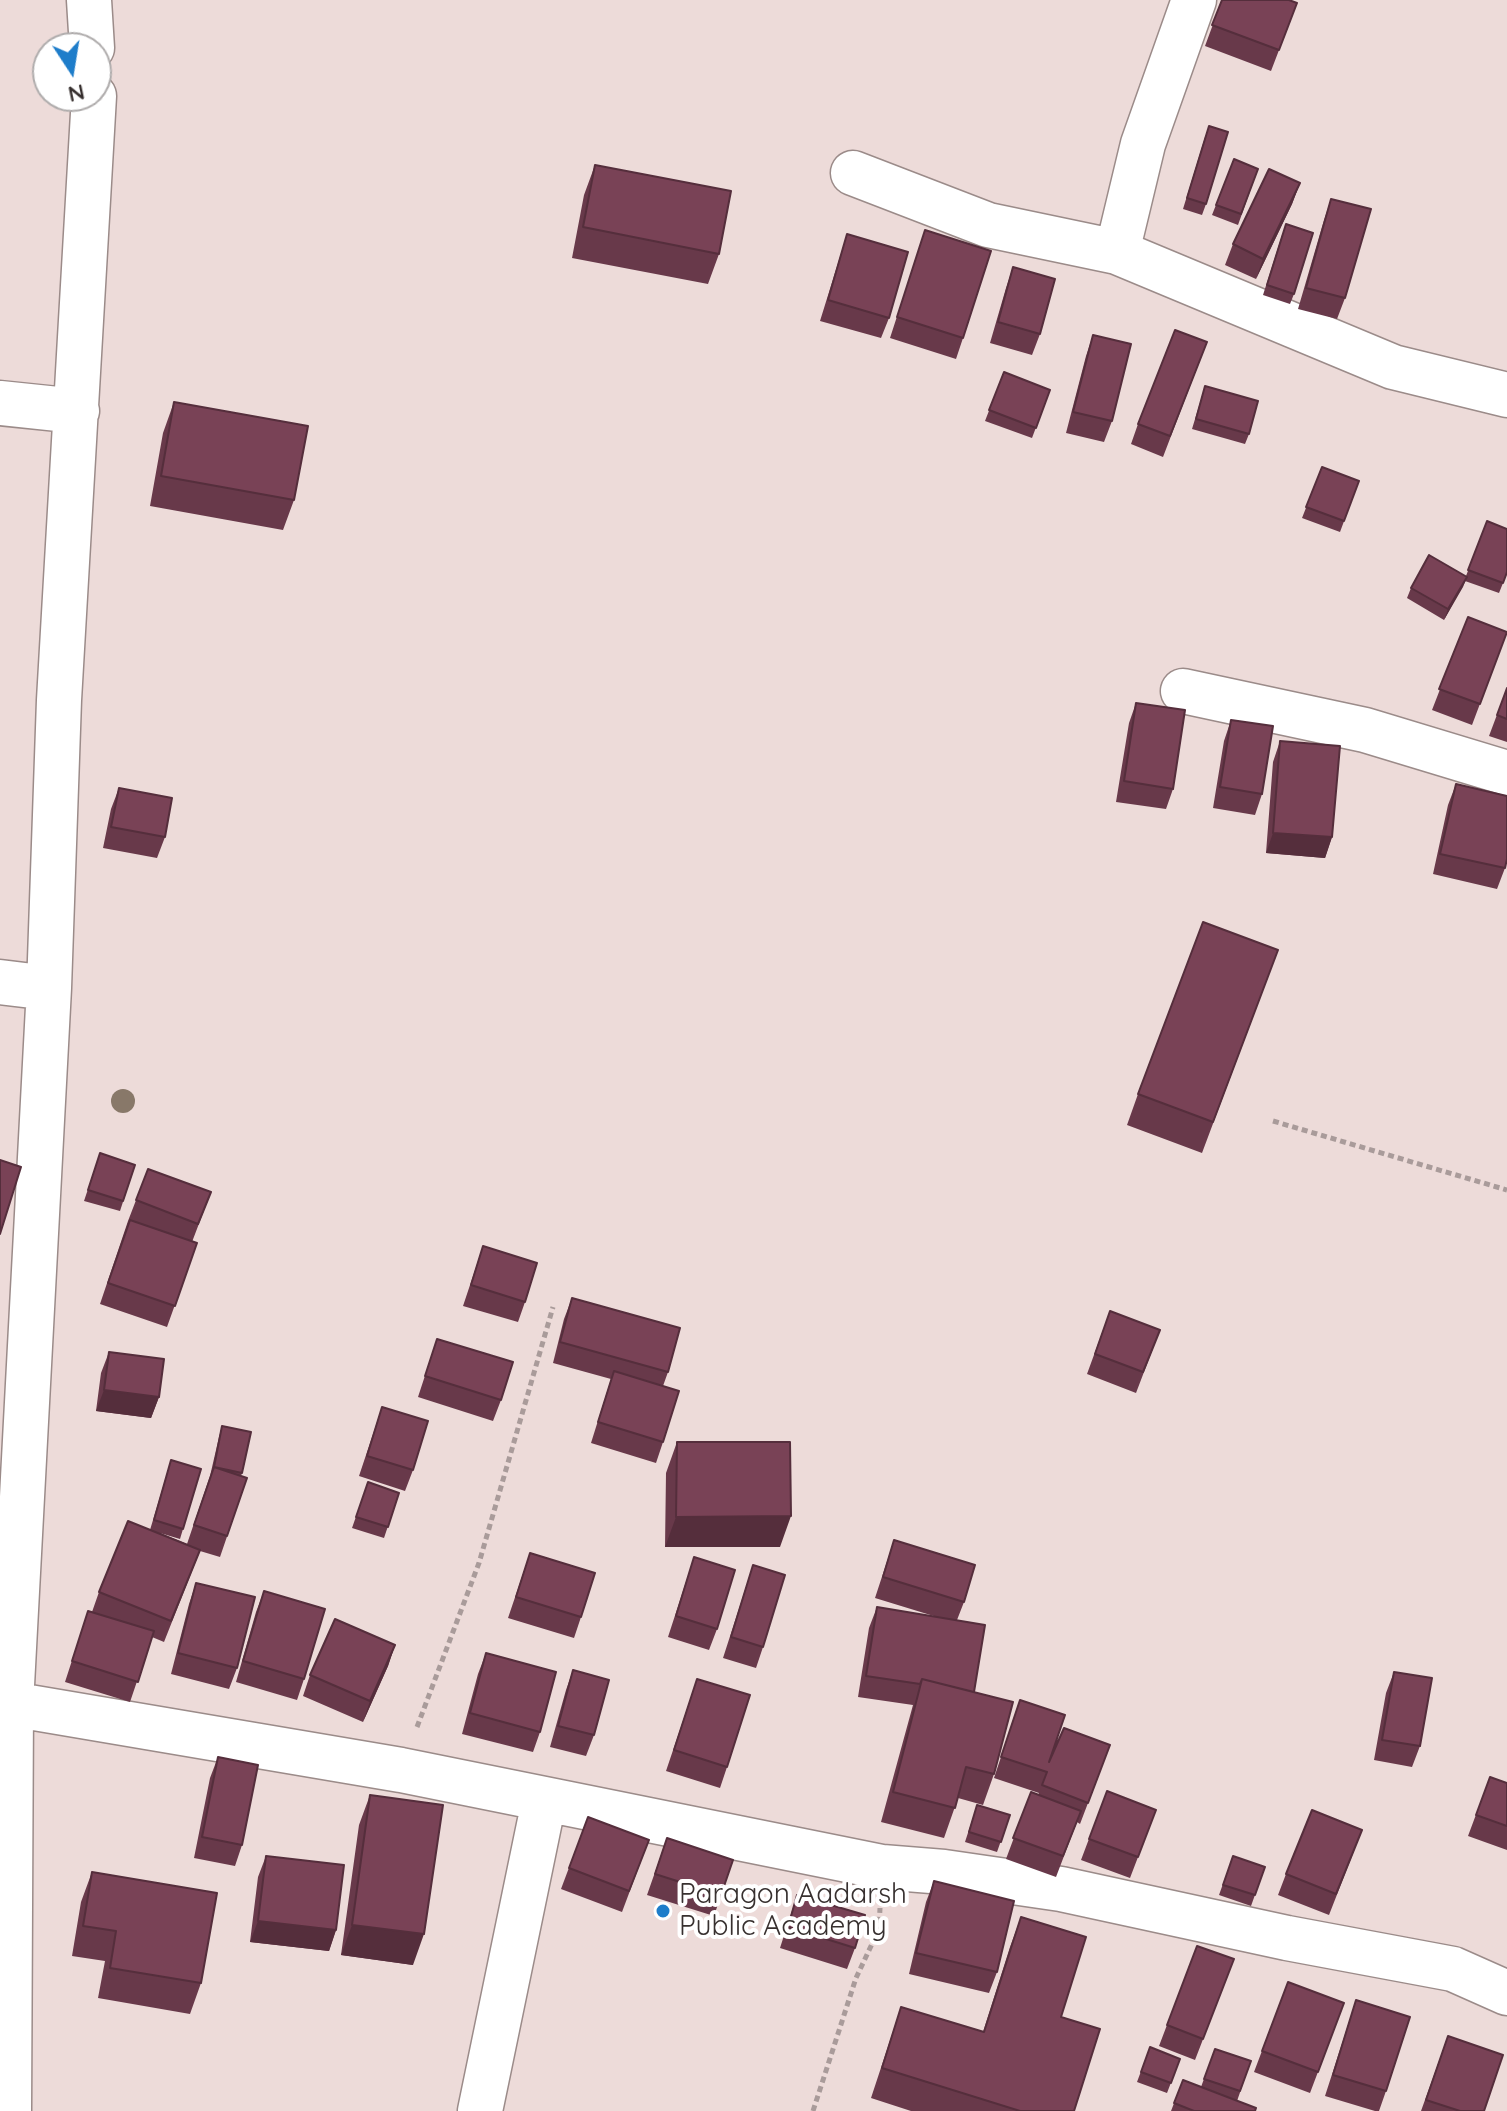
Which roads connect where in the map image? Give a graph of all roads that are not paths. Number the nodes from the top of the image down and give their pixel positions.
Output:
1 (89, 0) edge
2 (1194, 0) edge
3 (91, 32) edge
4 (93, 112) edge
5 (853, 173) dead end
6 (1117, 252) junction
7 (1507, 395) edge
8 (0, 403) edge
9 (77, 411) junction
10 (1183, 691) dead end
11 (1507, 773) edge
12 (0, 982) edge
13 (49, 988) junction
14 (11, 1704) junction
15 (544, 1801) junction
16 (1507, 1993) edge
17 (9, 2111) edge
18 (480, 2111) edge

1 - 3 street
2 - 6 street
4 - 9 street
5 - 6 street
6 - 7 street
8 - 9 street
9 - 13 street
10 - 11 street
12 - 13 street
13 - 14 street
14 - 15 street
14 - 17 street
15 - 16 street
15 - 18 street

